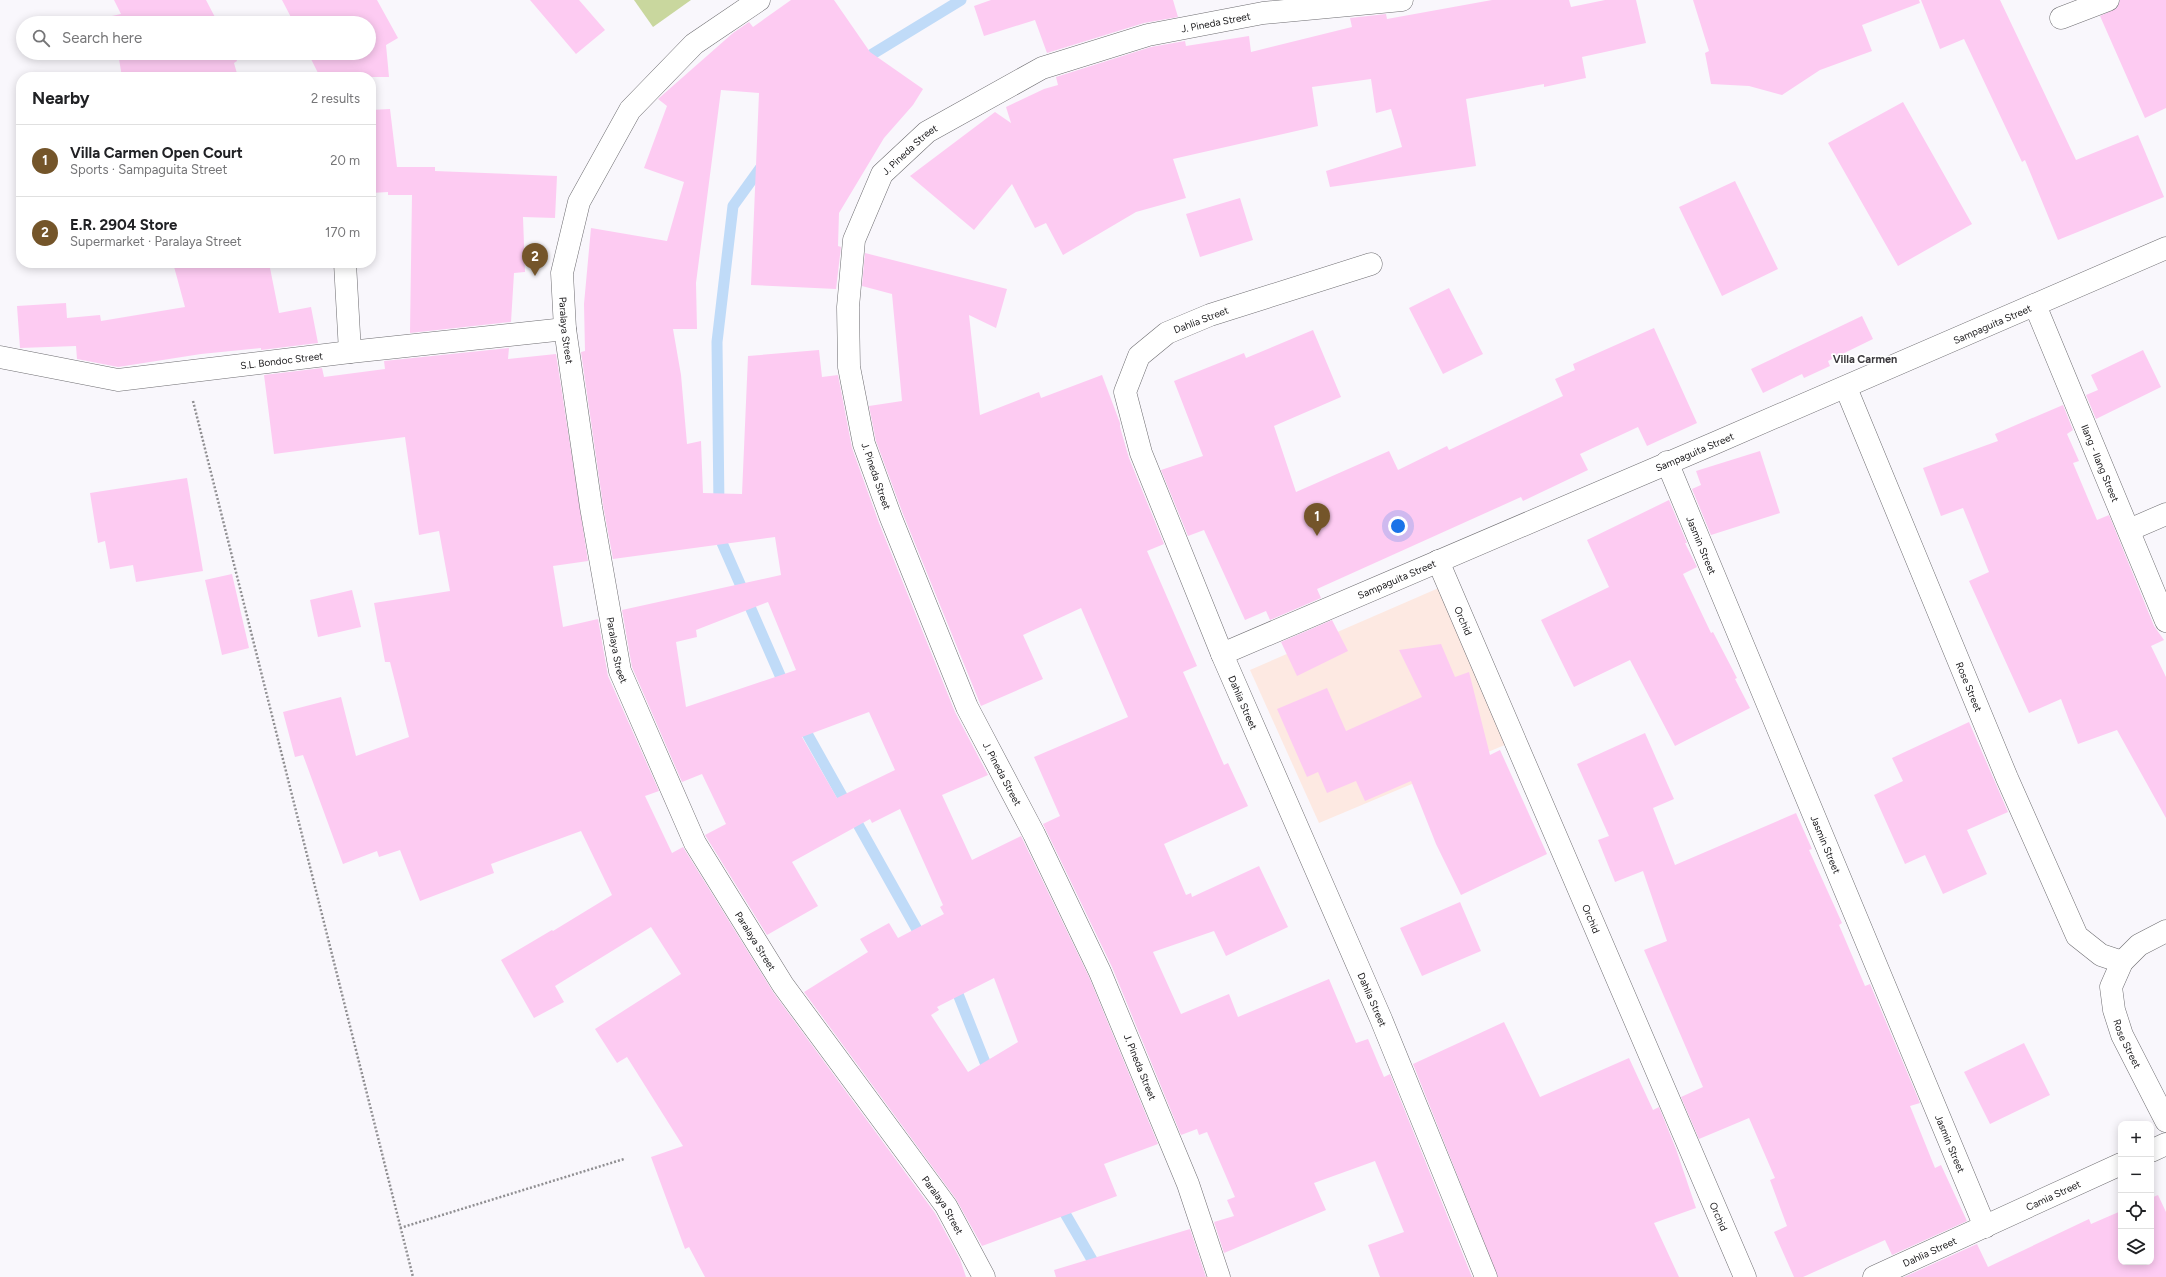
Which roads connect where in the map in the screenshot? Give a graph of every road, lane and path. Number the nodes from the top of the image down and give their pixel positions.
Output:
1 (759, 0) edge
2 (1402, 0) edge
3 (2108, 0) edge
4 (2061, 18) dead end
5 (2166, 248) edge
6 (1371, 264) dead end
7 (345, 268) edge
8 (2035, 305) junction
9 (565, 329) junction
10 (350, 352) junction
11 (0, 357) edge
12 (186, 373) junction
13 (1846, 388) junction
14 (1667, 462) junction
15 (2166, 514) edge
16 (2129, 530) junction
17 (1438, 560) junction
18 (2166, 621) edge
19 (1222, 654) junction
20 (2166, 931) edge
21 (2122, 962) junction
22 (2166, 1121) edge
23 (2166, 1144) edge
24 (2154, 1149) edge
25 (624, 1159) dead end
26 (2118, 1165) edge
27 (1985, 1227) junction
28 (400, 1228) junction
29 (413, 1277) edge
30 (984, 1277) edge
31 (1219, 1277) edge
32 (1486, 1277) edge
33 (1746, 1277) edge
34 (1874, 1277) edge

1 - 9 street, Paralaya Street
2 - 31 street, J. Pineda Street
3 - 4 street
5 - 8 street, Sampaguita Street
6 - 19 street, Dahlia Street
7 - 10 street
8 - 13 street, Sampaguita Street
8 - 16 street, Ilang - Ilang Street
9 - 10 street, S.L. Bondoc Street
9 - 30 street, Paralaya Street
10 - 12 street, S.L. Bondoc Street
11 - 12 street, S.L. Bondoc Street
12 - 28 path
13 - 14 street, Sampaguita Street
13 - 21 street, Rose Street
14 - 17 street, Sampaguita Street
14 - 27 street, Jasmin Street
15 - 16 street
16 - 18 street, Ilang - Ilang Street
17 - 19 street, Sampaguita Street
17 - 33 street, Orchid
19 - 32 street, Dahlia Street
20 - 21 street, Rose Street
21 - 22 street, Rose Street
23 - 24 street
25 - 28 path
26 - 27 street, Camia Street
27 - 34 street, Dahlia Street
28 - 29 path

